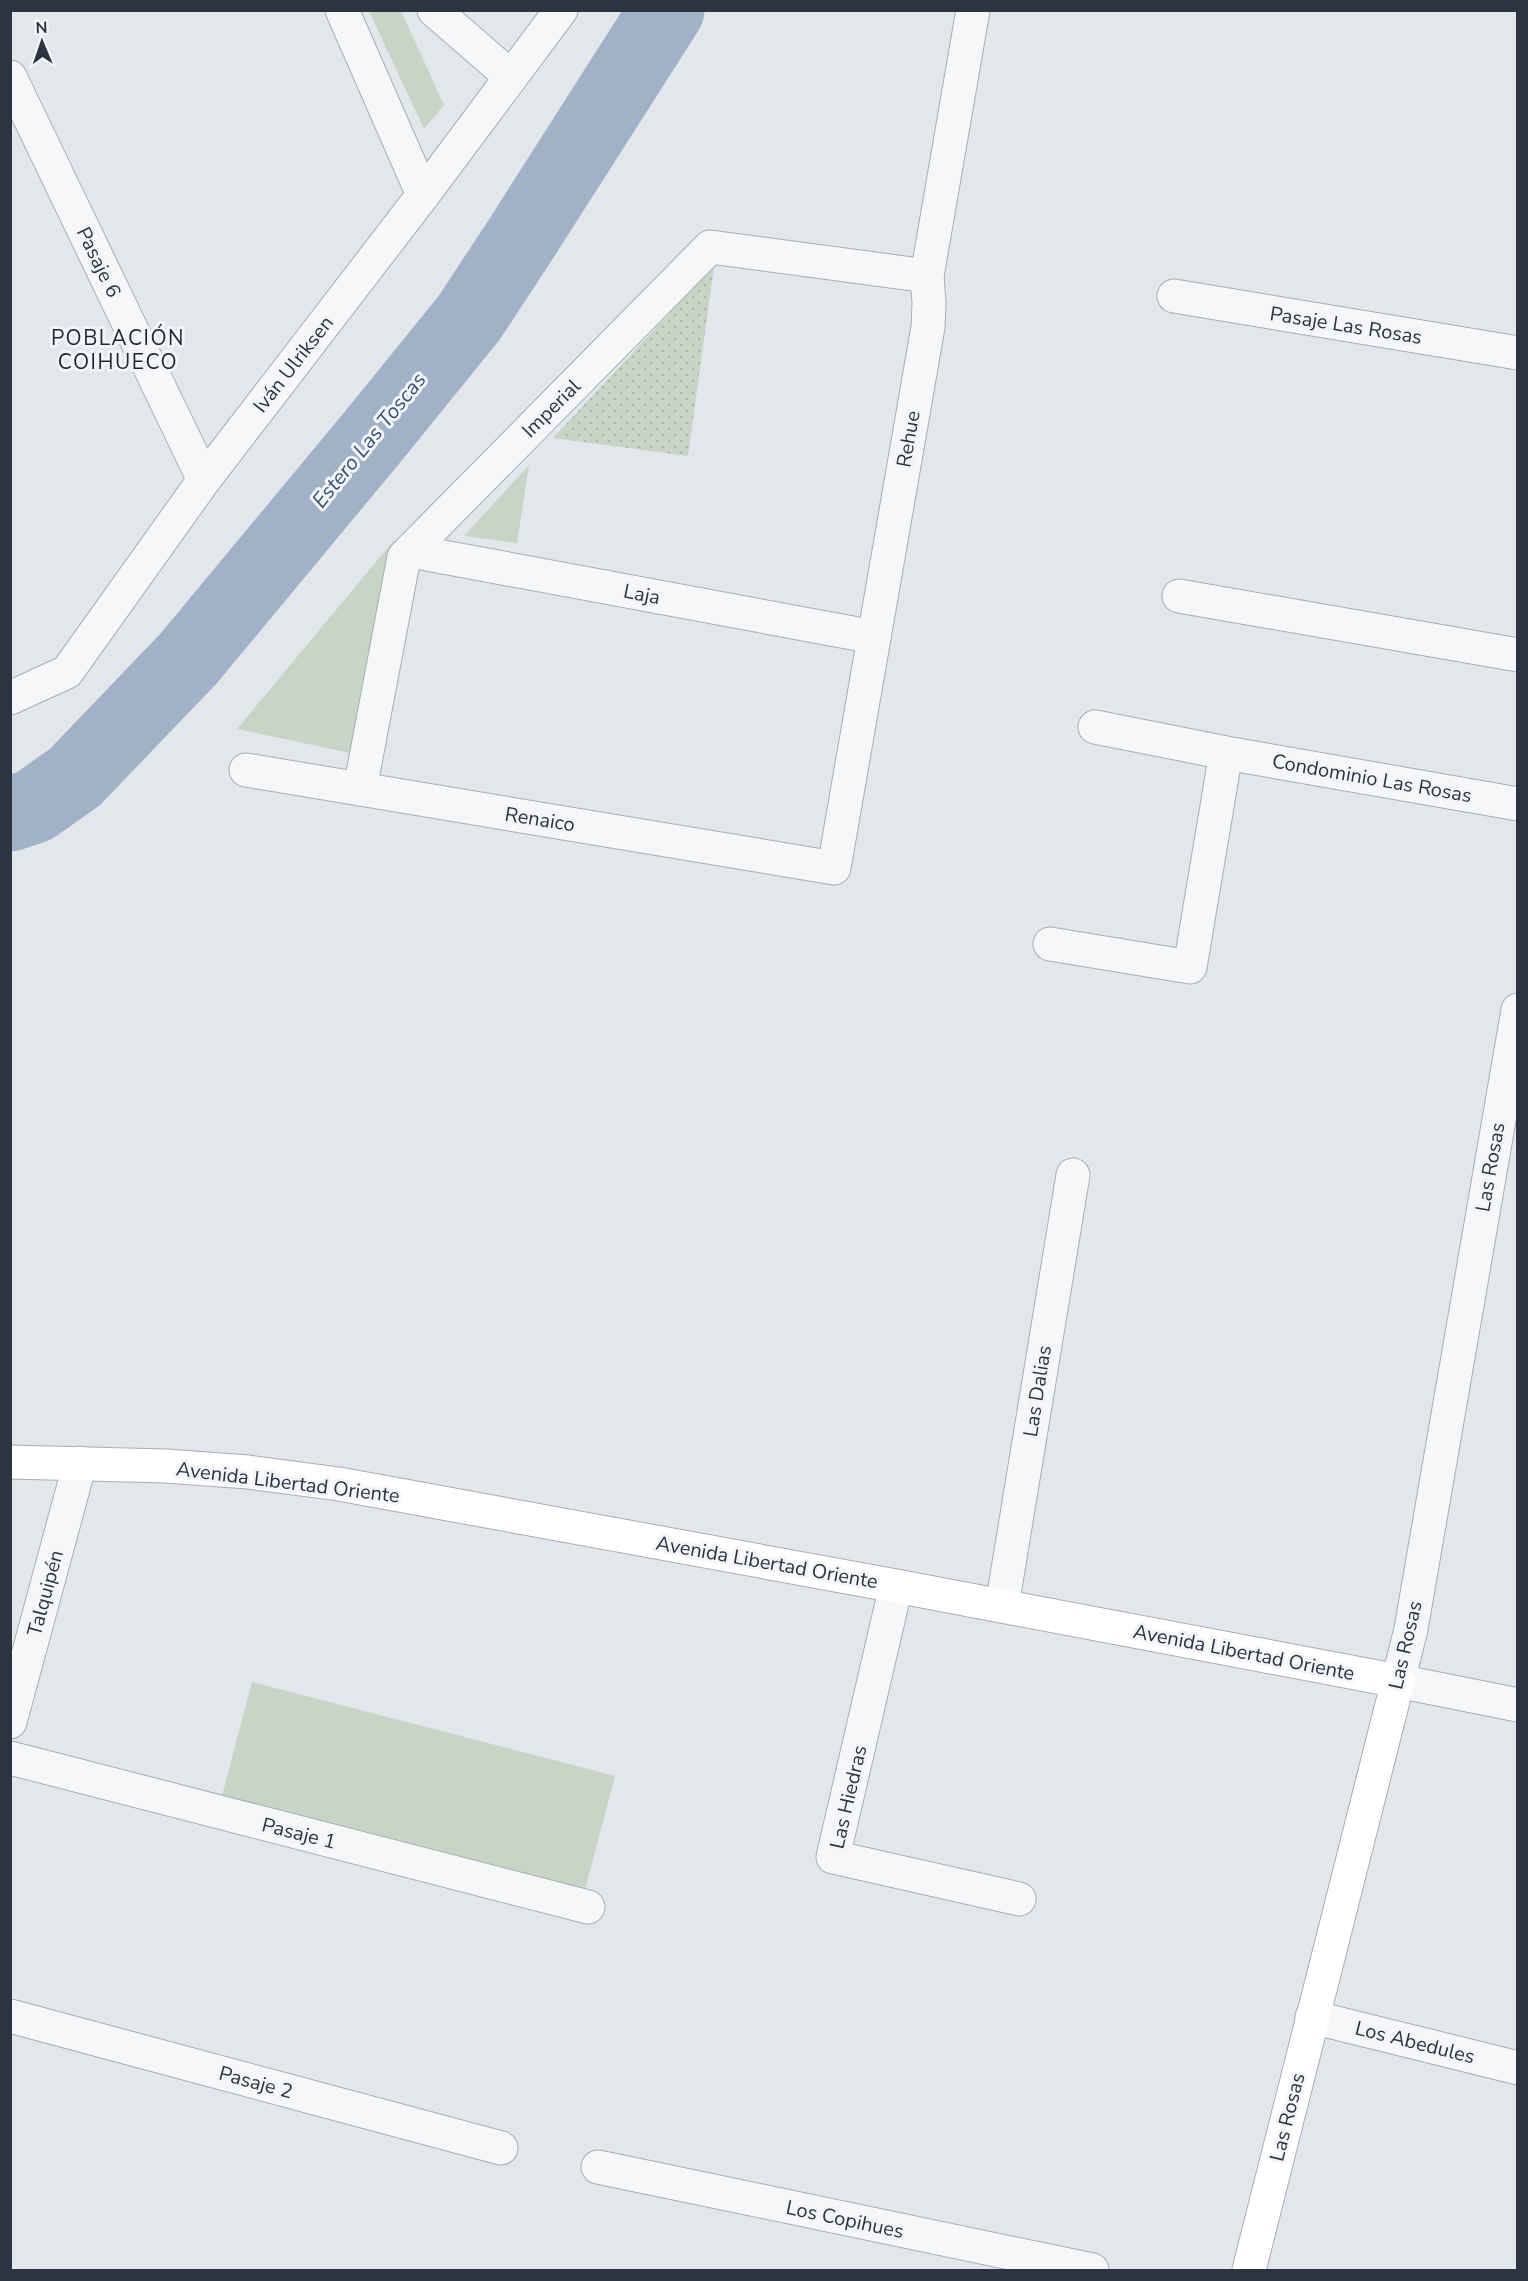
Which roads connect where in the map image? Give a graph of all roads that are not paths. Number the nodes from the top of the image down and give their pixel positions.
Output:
1 (342, 10) edge
2 (434, 10) edge
3 (561, 10) edge
4 (973, 10) edge
5 (10, 77) edge
6 (511, 77) junction
7 (423, 195) junction
8 (927, 276) junction
9 (1174, 297) dead end
10 (1518, 353) edge
11 (204, 480) junction
12 (411, 551) junction
13 (1179, 596) dead end
14 (874, 637) junction
15 (1518, 655) edge
16 (10, 698) edge
17 (1095, 727) dead end
18 (1226, 753) junction
19 (246, 770) dead end
20 (360, 789) junction
21 (1518, 804) edge
22 (834, 868) joint
23 (1050, 944) dead end
24 (1518, 1010) edge
25 (1073, 1175) dead end
26 (10, 1462) edge
27 (80, 1463) junction
28 (896, 1586) junction
29 (1002, 1606) junction
30 (1398, 1681) junction
31 (1518, 1705) edge
32 (10, 1722) edge
33 (10, 1758) edge
34 (1019, 1899) dead end
35 (588, 1907) dead end
36 (10, 2016) edge
37 (1312, 2018) junction
38 (1518, 2068) edge
39 (501, 2148) dead end
40 (598, 2167) dead end
41 (1092, 2271) edge
42 (1249, 2271) edge

1 - 7 street
2 - 6 street
3 - 6 street, Iván Ulriksen
4 - 8 street, Rehue
5 - 11 street, Pasaje 6
6 - 7 street, Iván Ulriksen
7 - 11 street, Iván Ulriksen
8 - 12 street, Imperial
8 - 14 street, Rehue
9 - 10 street, Pasaje Las Rosas
11 - 16 street, Iván Ulriksen
12 - 14 street, Laja
12 - 20 street, Imperial
13 - 15 street
14 - 22 street, Rehue
17 - 18 street, Condominio Las Rosas
18 - 21 street, Condominio Las Rosas
18 - 23 street
19 - 20 street, Renaico
20 - 22 street, Renaico
24 - 30 street, Las Rosas
25 - 29 street, Las Dalias
26 - 27 main road, Avenida Libertad Oriente
27 - 28 main road, Avenida Libertad Oriente
27 - 32 street, Talquipén
28 - 29 main road, Avenida Libertad Oriente
28 - 34 street, Las Hiedras
29 - 30 main road, Avenida Libertad Oriente
30 - 31 street, Avenida Libertad Oriente
30 - 37 main road, Las Rosas
33 - 35 street, Pasaje 1
36 - 39 street, Pasaje 2
37 - 38 street, Los Abedules
37 - 42 main road, Las Rosas
40 - 41 street, Los Copihues

